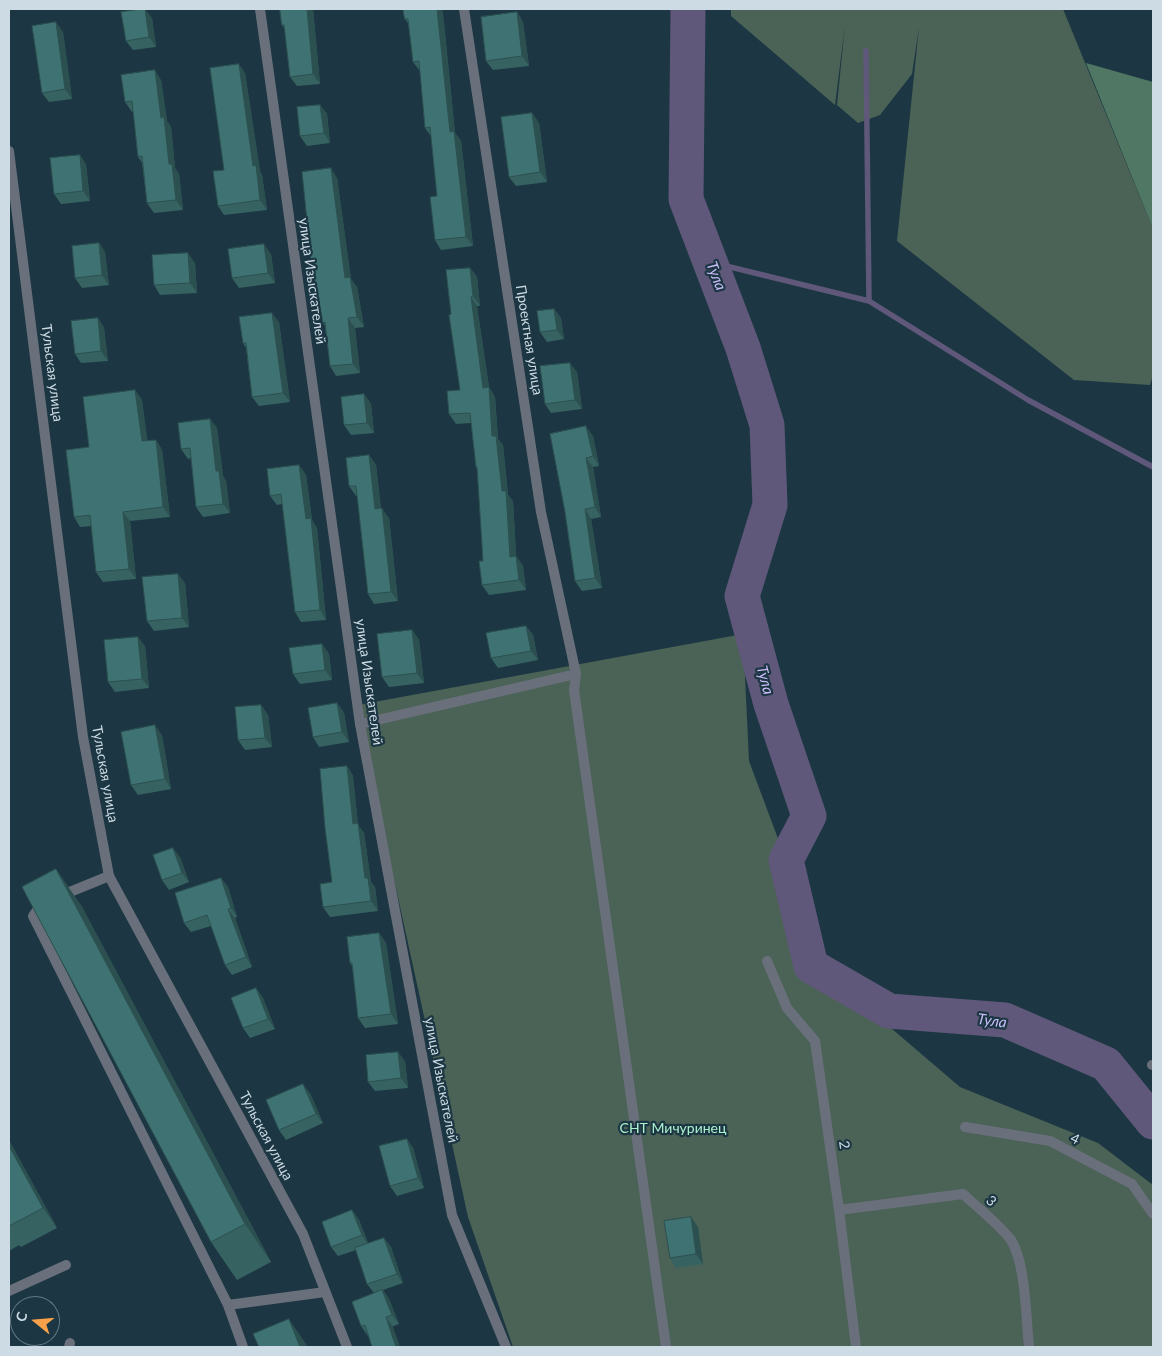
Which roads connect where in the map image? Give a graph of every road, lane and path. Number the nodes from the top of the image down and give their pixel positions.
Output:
1 (260, 9) edge
2 (464, 9) edge
3 (9, 151) edge
4 (576, 674) junction
5 (360, 724) junction
6 (109, 876) junction
7 (767, 961) dead end
8 (965, 1127) dead end
9 (839, 1210) junction
10 (1153, 1214) edge
11 (66, 1264) dead end
12 (9, 1291) edge
13 (325, 1292) junction
14 (228, 1305) junction
15 (243, 1347) edge
16 (347, 1347) edge
17 (506, 1347) edge
18 (666, 1347) edge
19 (856, 1347) edge
20 (1029, 1347) edge

1 - 5 street, улица Изыскателей
2 - 4 street, Проектная улица
3 - 6 street, Тульская улица
4 - 5 street
4 - 18 street, Проектная улица
5 - 17 street, улица Изыскателей
6 - 13 street, Тульская улица
6 - 14 street
7 - 9 street, 2
8 - 10 street, 4
9 - 19 street, 2
9 - 20 street, 3
11 - 12 street
13 - 14 street
13 - 16 street, Тульская улица
14 - 15 street

